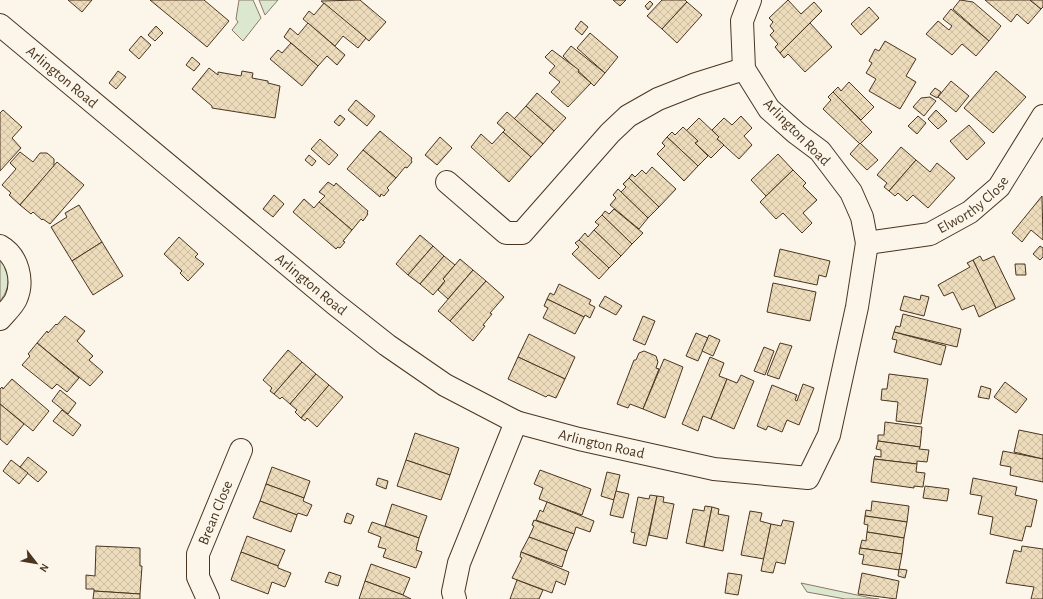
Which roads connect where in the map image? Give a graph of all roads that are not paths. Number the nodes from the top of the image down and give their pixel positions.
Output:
1 (750, 0) edge
2 (0, 25) edge
3 (744, 69) junction
4 (1043, 116) edge
5 (447, 182) dead end
6 (867, 242) junction
7 (0, 246) edge
8 (0, 319) edge
9 (516, 422) junction
10 (241, 450) dead end
11 (208, 599) edge
12 (455, 599) edge

1 - 3 street, Arlington Road
2 - 9 street, Arlington Road
3 - 5 street
3 - 6 street, Arlington Road
4 - 6 street, Elworthy Close
6 - 9 street, Arlington Road
7 - 8 street
9 - 12 street
10 - 11 street, Brean Close

